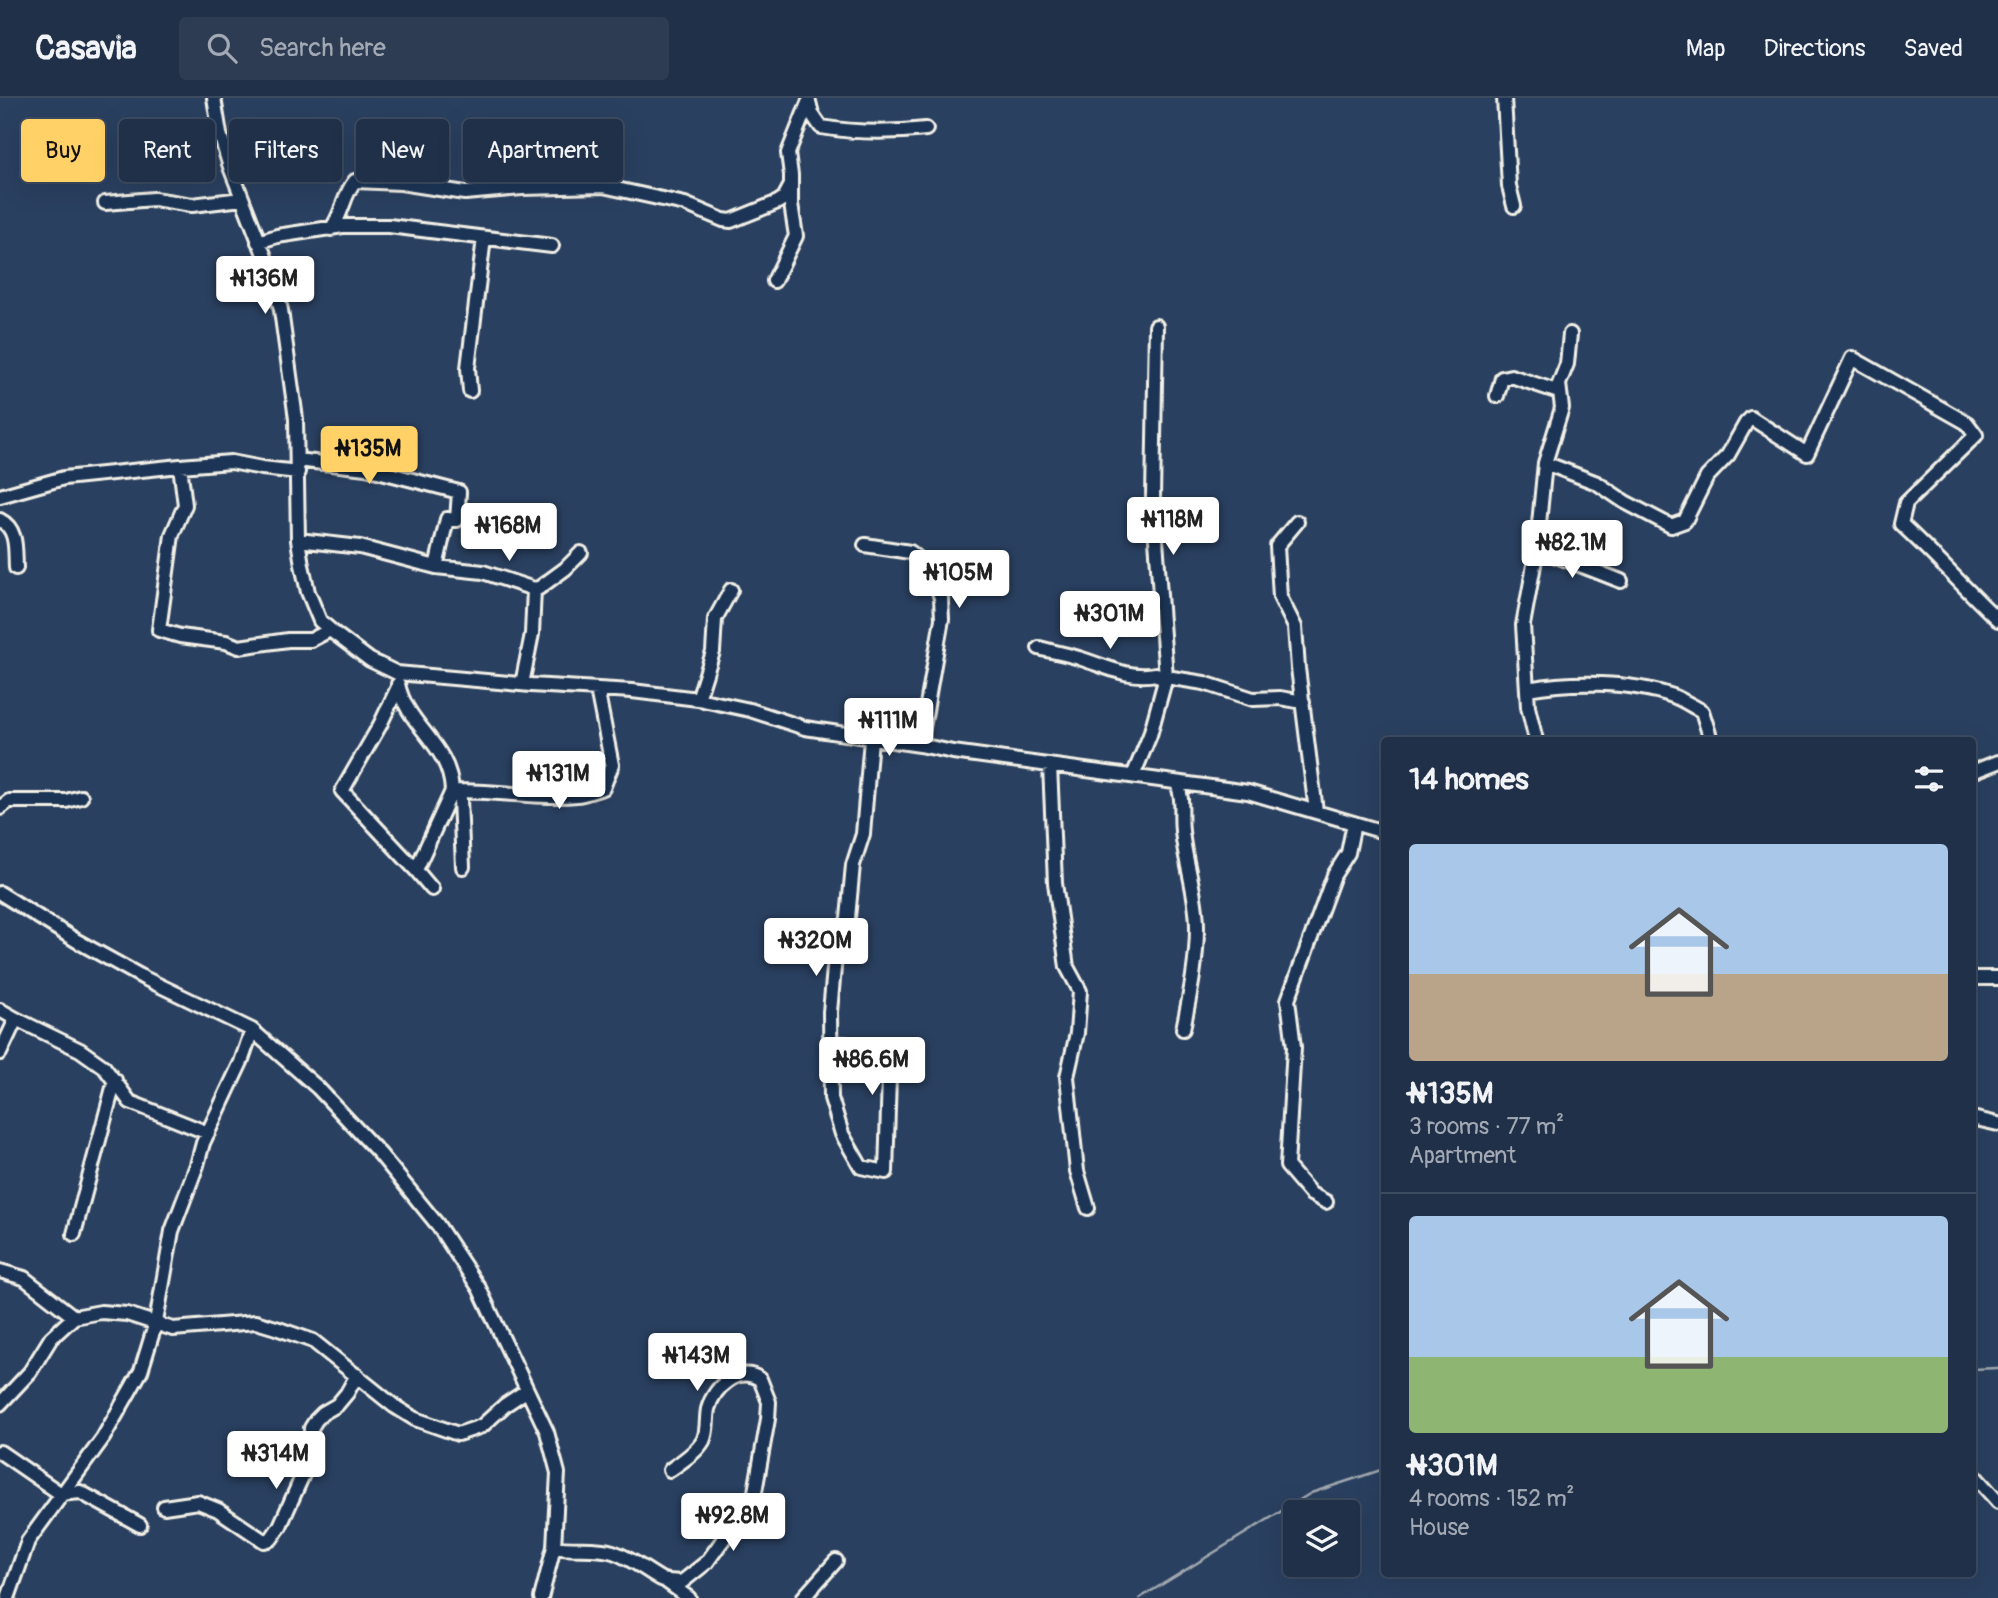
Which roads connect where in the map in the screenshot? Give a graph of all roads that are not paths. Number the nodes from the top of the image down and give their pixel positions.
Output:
1 (214, 98) edge
2 (1504, 98) edge
3 (809, 101) edge
4 (926, 129) dead end
5 (791, 185) junction
6 (242, 199) junction
7 (105, 203) dead end
8 (1514, 206) dead end
9 (331, 229) junction
10 (484, 238) junction
11 (258, 242) junction
12 (552, 246) dead end
13 (774, 281) dead end
14 (1156, 326) dead end
15 (1570, 334) dead end
16 (1559, 384) junction
17 (470, 391) dead end
18 (1497, 396) dead end
19 (1545, 463) junction
20 (180, 466) junction
21 (298, 466) junction
22 (0, 496) edge
23 (0, 520) edge
24 (1297, 522) dead end
25 (298, 540) junction
26 (864, 545) dead end
27 (1536, 548) junction
28 (581, 553) dead end
29 (436, 567) junction
30 (16, 568) dead end
31 (1621, 581) dead end
32 (534, 589) junction
33 (732, 590) dead end
34 (1998, 620) edge
35 (330, 630) junction
36 (1039, 648) dead end
37 (397, 673) junction
38 (1166, 679) junction
39 (522, 684) junction
40 (398, 687) junction
41 (597, 689) junction
42 (1527, 689) junction
43 (698, 699) junction
44 (1303, 702) junction
45 (1535, 737) edge
46 (1710, 737) edge
47 (871, 739) junction
48 (920, 745) junction
49 (1998, 761) edge
50 (1050, 765) junction
51 (1976, 770) edge
52 (1133, 776) junction
53 (1177, 783) junction
54 (452, 792) junction
55 (81, 797) dead end
56 (0, 808) edge
57 (1316, 811) junction
58 (1354, 823) junction
59 (1381, 831) edge
60 (463, 867) dead end
61 (416, 870) junction
62 (432, 889) dead end
63 (0, 893) edge
64 (1976, 978) edge
65 (1998, 978) edge
66 (0, 1010) edge
67 (16, 1019) junction
68 (1183, 1029) dead end
69 (252, 1030) junction
70 (831, 1044) junction
71 (0, 1053) edge
72 (115, 1080) junction
73 (1976, 1119) edge
74 (1998, 1124) edge
75 (208, 1133) junction
76 (1326, 1202) dead end
77 (1088, 1208) dead end
78 (74, 1234) dead end
79 (0, 1271) edge
80 (74, 1317) junction
81 (156, 1322) junction
82 (357, 1375) junction
83 (526, 1391) junction
84 (0, 1404) edge
85 (0, 1452) edge
86 (670, 1470) dead end
87 (1976, 1477) edge
88 (61, 1493) junction
89 (1998, 1502) edge
90 (164, 1507) dead end
91 (140, 1525) dead end
92 (554, 1547) junction
93 (836, 1561) dead end
94 (663, 1580) junction
95 (8, 1598) edge
96 (541, 1598) edge
97 (689, 1598) edge
98 (803, 1598) edge

1 - 6 street
2 - 8 street
3 - 4 street
3 - 5 street
5 - 9 street
5 - 13 street
6 - 7 street
6 - 11 street
9 - 10 street
9 - 11 street
10 - 12 street
10 - 17 street
11 - 21 street
14 - 38 street
15 - 16 street
16 - 18 street
16 - 19 street
19 - 27 street
19 - 34 street
20 - 21 street
20 - 22 street
20 - 35 street
21 - 25 street
21 - 29 street
23 - 30 street
24 - 44 street
25 - 29 street
25 - 35 street
26 - 48 street
27 - 31 street
27 - 42 street
28 - 32 street
29 - 32 street
32 - 39 street
33 - 43 street
35 - 37 street
36 - 38 street
37 - 39 street
37 - 40 street
38 - 44 street
38 - 52 street
39 - 41 street
40 - 54 street
40 - 61 street
41 - 43 street
41 - 54 street
42 - 45 street
42 - 46 street
43 - 47 street
44 - 57 street
47 - 48 street
47 - 70 street
48 - 50 street
49 - 51 street
50 - 52 street
50 - 77 street
52 - 53 street
53 - 57 street
53 - 68 street
54 - 60 street
54 - 61 street
55 - 56 street
57 - 58 street
58 - 59 street
58 - 76 street
61 - 62 street
63 - 69 street
64 - 65 street
66 - 67 street
67 - 71 street
67 - 72 street
69 - 75 street
69 - 83 street
70 - 70 street
72 - 75 street
72 - 78 street
73 - 74 street
75 - 81 street
79 - 80 street
80 - 81 street
80 - 84 street
81 - 82 street
81 - 88 street
82 - 83 street
82 - 90 street
83 - 92 street
85 - 88 street
86 - 94 street
87 - 89 street
88 - 91 street
88 - 95 street
92 - 94 street
92 - 96 street
93 - 98 street
94 - 97 street

